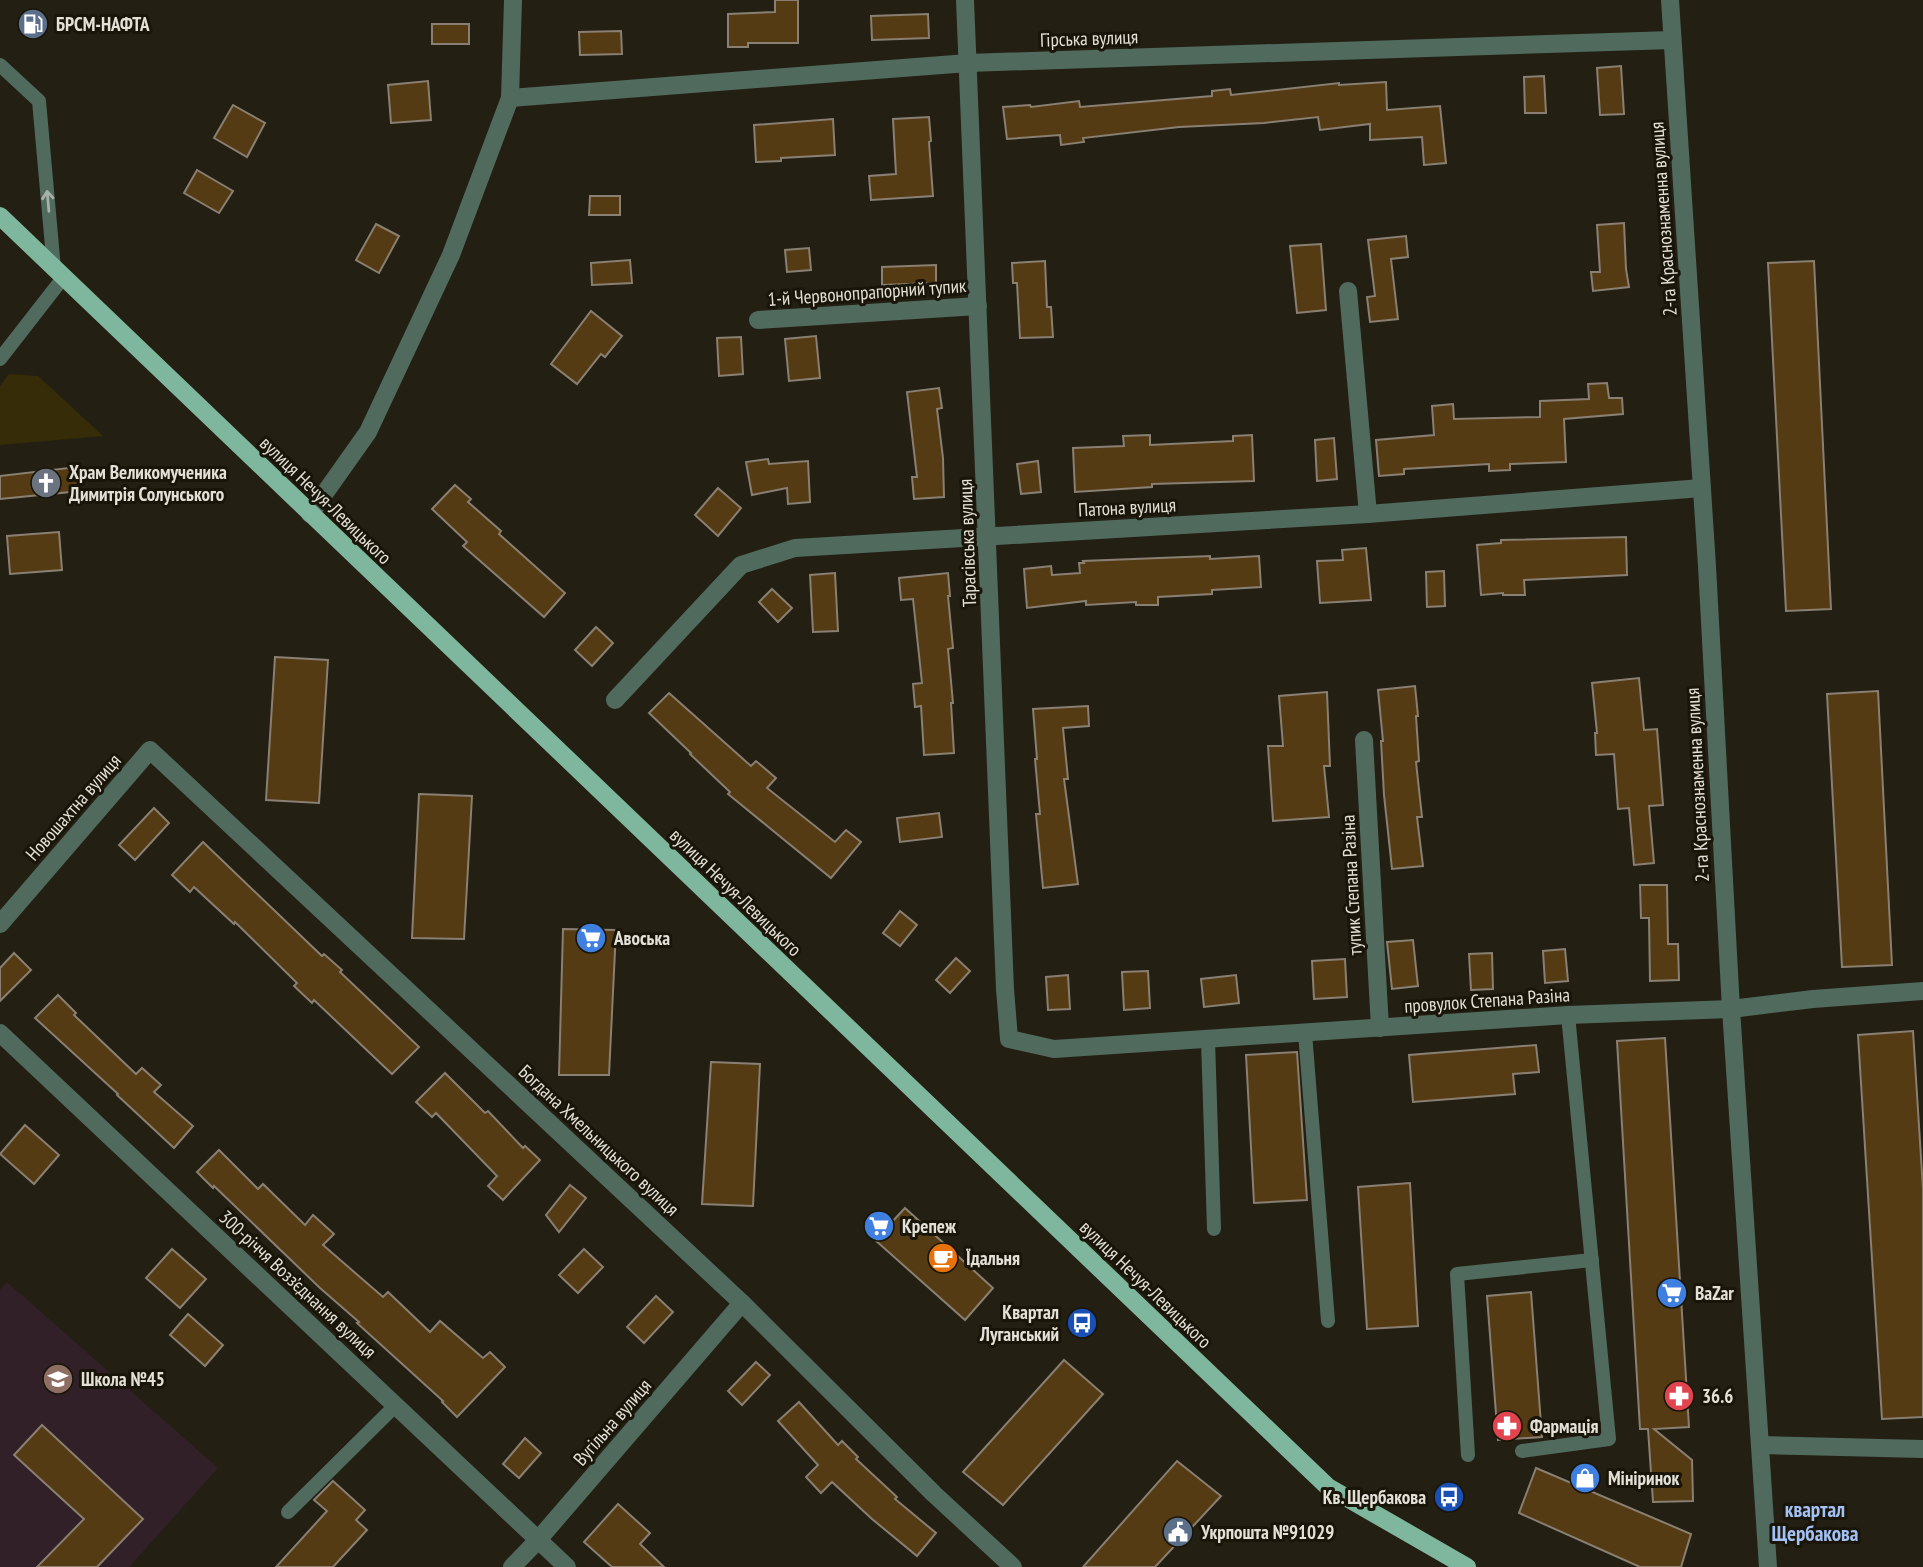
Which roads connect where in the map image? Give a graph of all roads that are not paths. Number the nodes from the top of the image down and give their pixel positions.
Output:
1 (513, 0) edge
2 (965, 0) edge
3 (1670, 0) edge
4 (1672, 40) junction
5 (968, 63) junction
6 (0, 65) edge
7 (510, 98) junction
8 (0, 216) edge
9 (59, 274) junction
10 (1348, 291) dead end
11 (978, 306) junction
12 (758, 320) dead end
13 (0, 359) edge
14 (1702, 488) junction
15 (310, 514) junction
16 (1368, 514) junction
17 (988, 536) junction
18 (615, 700) dead end
19 (1364, 740) dead end
20 (150, 750) joint
21 (0, 924) edge
22 (1923, 991) edge
23 (1731, 1009) junction
24 (1568, 1015) junction
25 (1380, 1028) junction
26 (0, 1033) edge
27 (1305, 1033) junction
28 (1208, 1040) junction
29 (1054, 1049) joint
30 (1214, 1229) dead end
31 (1592, 1260) junction
32 (742, 1303) junction
33 (1328, 1321) dead end
34 (396, 1405) junction
35 (1761, 1445) junction
36 (1923, 1449) edge
37 (1522, 1451) dead end
38 (1468, 1455) dead end
39 (288, 1512) dead end
40 (538, 1540) junction
41 (512, 1567) edge
42 (567, 1567) edge
43 (1013, 1567) edge
44 (1467, 1567) edge
45 (1769, 1567) edge

1 - 7 street
2 - 5 street, Тарасівська вулиця
3 - 4 street, 2-га Краснознаменна вулиця
4 - 5 street, Гірська вулиця
4 - 14 street, 2-га Краснознаменна вулиця
5 - 7 street, Гірська вулиця
5 - 11 street, Тарасівська вулиця
9 -> 6 lane
7 - 15 street
8 - 9 main road, вулиця Нечуя-Левицького
9 - 13 lane
9 - 15 main road, вулиця Нечуя-Левицького
10 - 16 street
11 - 12 street, 1-й Червонопрапорний тупик
11 - 17 street, Тарасівська вулиця
14 - 16 street, Патона вулиця
14 - 23 street, 2-га Краснознаменна вулиця
15 - 44 main road, вулиця Нечуя-Левицького
16 - 17 street, Патона вулиця
17 - 18 street, Патона вулиця
17 - 29 street, Тарасівська вулиця
19 - 25 street, тупик Степана Разіна
20 - 21 street, Новошахтна вулиця
20 - 32 street, Богдана Хмельницького вулиця
22 - 23 street, провулок Степана Разіна
23 - 24 street, провулок Степана Разіна
23 - 35 street, 2-га Краснознаменна вулиця
24 - 25 street, провулок Степана Разіна
24 - 31 lane
25 - 27 street, провулок Степана Разіна
26 - 34 street, 300-річчя Возз’єднання вулиця
27 - 28 street, провулок Степана Разіна
27 - 33 lane
28 - 29 street, провулок Степана Разіна
28 - 30 lane
31 - 37 lane
31 - 38 lane
32 - 40 street, Вугільна вулиця
32 - 43 street, Богдана Хмельницького вулиця
34 - 39 lane
34 - 40 street, 300-річчя Возз’єднання вулиця
35 - 36 street
35 - 45 street, 2-га Краснознаменна вулиця
40 - 41 street, Вугільна вулиця
40 - 42 street, 300-річчя Возз’єднання вулиця

